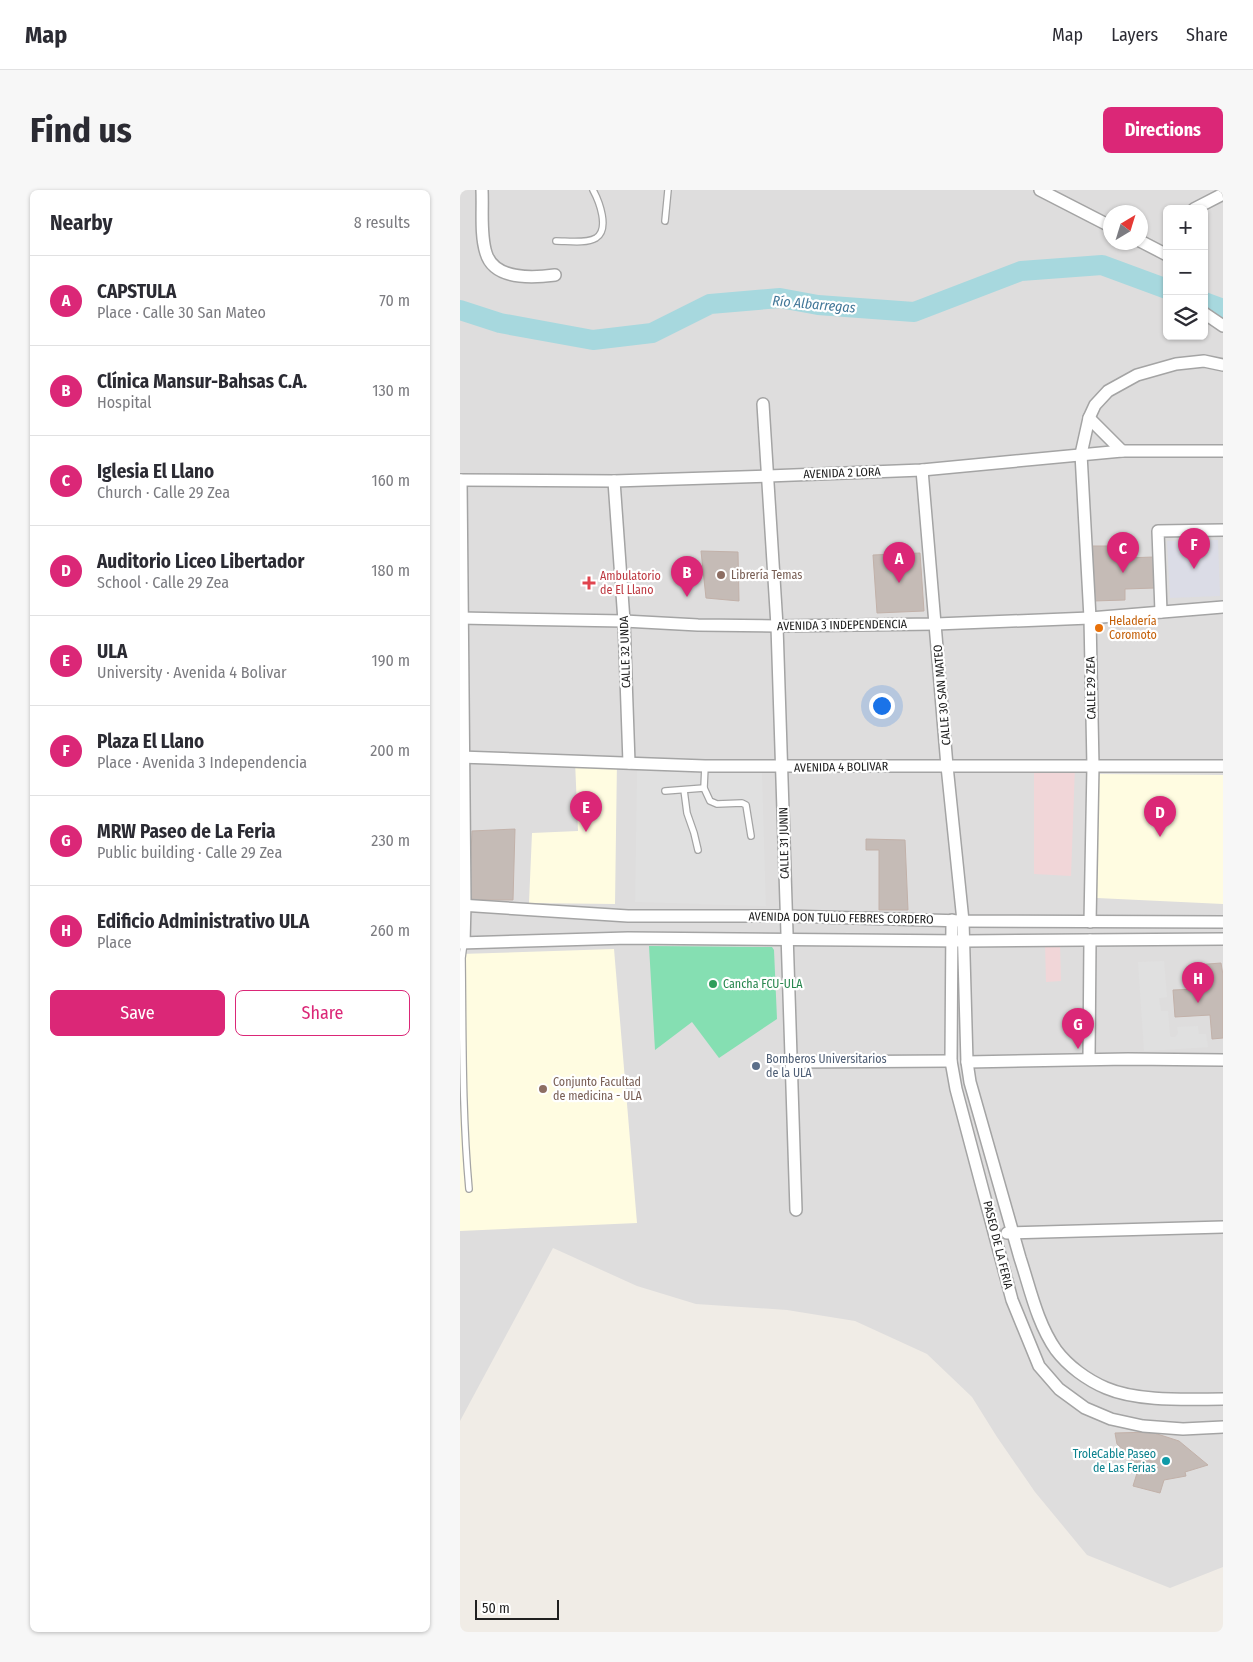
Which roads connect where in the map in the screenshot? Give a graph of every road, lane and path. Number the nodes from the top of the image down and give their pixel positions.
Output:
1 (482, 190) edge
2 (593, 190) edge
3 (668, 190) edge
4 (1040, 190) edge
5 (1223, 194) edge
6 (1202, 205) edge
7 (665, 222) dead end
8 (1103, 222) edge
9 (556, 241) dead end
10 (1148, 245) edge
11 (1163, 252) edge
12 (555, 275) dead end
13 (1208, 316) edge
14 (1223, 326) edge
15 (1223, 365) edge
16 (763, 404) dead end
17 (1089, 418) junction
18 (1122, 451) junction
19 (1223, 452) edge
20 (1081, 454) junction
21 (922, 470) junction
22 (768, 476) junction
23 (461, 480) edge
24 (614, 481) junction
25 (1223, 530) edge
26 (1223, 607) edge
27 (1161, 612) junction
28 (461, 618) edge
29 (1090, 618) junction
30 (624, 621) junction
31 (936, 624) junction
32 (778, 626) junction
33 (462, 757) edge
34 (630, 763) junction
35 (705, 766) junction
36 (948, 766) junction
37 (1093, 766) junction
38 (1223, 766) edge
39 (782, 767) junction
40 (704, 788) junction
41 (684, 790) junction
42 (665, 792) dead end
43 (751, 836) dead end
44 (698, 850) dead end
45 (463, 905) edge
46 (786, 916) junction
47 (463, 917) edge
48 (958, 920) junction
49 (1090, 922) junction
50 (1223, 922) edge
51 (1223, 939) edge
52 (787, 940) junction
53 (952, 940) junction
54 (1090, 940) junction
55 (965, 941) junction
56 (462, 943) edge
57 (1088, 1059) junction
58 (1223, 1060) edge
59 (951, 1061) junction
60 (792, 1062) junction
61 (966, 1062) junction
62 (469, 1189) dead end
63 (796, 1210) dead end
64 (1223, 1227) edge
65 (1013, 1232) junction
66 (996, 1235) junction
67 (1223, 1398) edge
68 (1223, 1427) edge

1 - 12 street
2 - 9 lane
3 - 7 lane
4 - 8 street
5 - 6 street
10 - 11 street
13 - 14 street
15 - 17 street, CALLE 29 ZEA
16 - 22 street, CALLE 31 JUNIN
17 - 18 street
17 - 20 street, CALLE 29 ZEA
18 - 19 street, AVENIDA 2 LORA
18 - 20 street, AVENIDA 2 LORA
20 - 21 street, AVENIDA 2 LORA
20 - 29 street, CALLE 29 ZEA
21 - 22 street, AVENIDA 2 LORA
21 - 31 street, CALLE 30 SAN MATEO
22 - 24 street, AVENIDA 2 LORA
22 - 32 street, CALLE 31 JUNIN
23 - 24 street, AVENIDA 2 LORA
23 - 28 street
24 - 30 street, CALLE 32 UNDA
25 - 27 street
26 - 27 street, AVENIDA 3 INDEPENDENCIA
27 - 29 street, AVENIDA 3 INDEPENDENCIA
28 - 30 street, AVENIDA 3 INDEPENDENCIA
28 - 33 street
29 - 31 street, AVENIDA 3 INDEPENDENCIA
29 - 37 street, CALLE 29 ZEA
30 - 32 street, AVENIDA 3 INDEPENDENCIA
30 - 34 street, CALLE 32 UNDA
31 - 32 street, AVENIDA 3 INDEPENDENCIA
31 - 36 street, CALLE 30 SAN MATEO
32 - 39 street, CALLE 31 JUNIN
33 - 34 street, AVENIDA 4 BOLIVAR
33 - 45 street
34 - 35 street, AVENIDA 4 BOLIVAR
35 - 39 street, AVENIDA 4 BOLIVAR
35 - 40 lane
36 - 37 street, AVENIDA 4 BOLIVAR
36 - 39 street, AVENIDA 4 BOLIVAR
36 - 48 street, CALLE 30 SAN MATEO
37 - 38 street, AVENIDA 4 BOLIVAR
37 - 49 street, CALLE 29 ZEA
39 - 46 street, CALLE 31 JUNIN
40 - 41 lane
40 - 43 lane
41 - 42 lane
41 - 44 lane
45 - 46 street, AVENIDA DON TULIO FEBRES CORDERO
45 - 47 street
46 - 48 street, AVENIDA DON TULIO FEBRES CORDERO
46 - 52 street, CALLE 31 JUNIN
47 - 56 street
48 - 49 street, AVENIDA DON TULIO FEBRES CORDERO
48 - 53 street, PASEO DE LA FERIA
48 - 55 street
49 - 50 street, AVENIDA DON TULIO FEBRES CORDERO
51 - 54 street, AVENIDA DON TULIO FEBRES CORDERO
52 - 53 street, AVENIDA DON TULIO FEBRES CORDERO
52 - 56 street, AVENIDA DON TULIO FEBRES CORDERO
52 - 60 street, CALLE 31 JUNIN
53 - 55 street, AVENIDA DON TULIO FEBRES CORDERO
53 - 59 street, PASEO DE LA FERIA
54 - 55 street, AVENIDA DON TULIO FEBRES CORDERO
54 - 57 street
55 - 61 street
56 - 62 lane
57 - 58 street
57 - 61 street
59 - 60 street
59 - 66 street, PASEO DE LA FERIA
60 - 63 street, CALLE 31 JUNIN
61 - 65 street, PASEO DE LA FERIA
64 - 65 street
65 - 66 street
65 - 67 street, PASEO DE LA FERIA
66 - 68 street, PASEO DE LA FERIA

